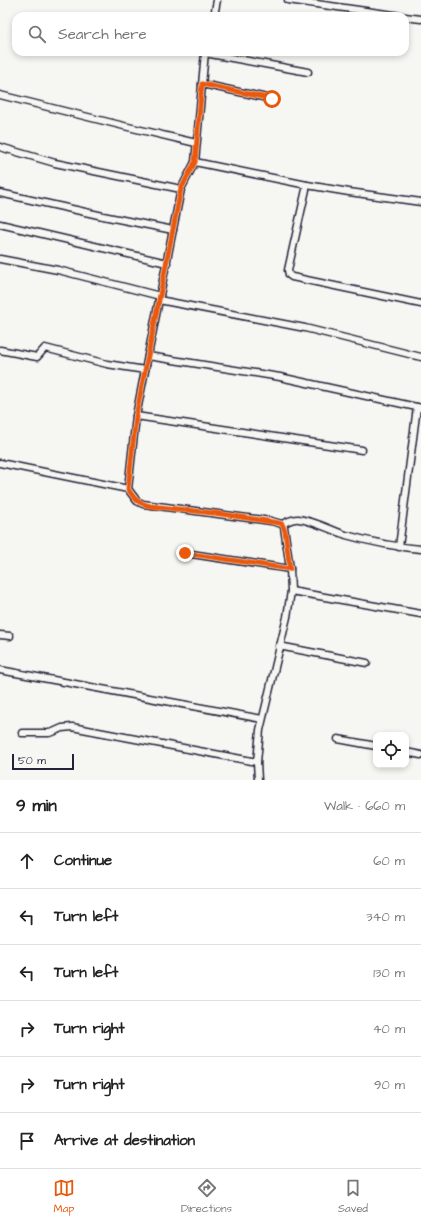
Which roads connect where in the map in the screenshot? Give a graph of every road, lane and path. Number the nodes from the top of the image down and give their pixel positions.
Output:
1 (217, 0) edge
2 (288, 0) edge
3 (215, 12) edge
4 (373, 12) edge
5 (409, 18) edge
6 (421, 19) edge
7 (205, 56) edge
8 (226, 56) edge
9 (308, 72) dead end
10 (202, 84) junction
11 (0, 94) edge
12 (272, 99) dead end
13 (196, 143) junction
14 (0, 147) edge
15 (195, 162) junction
16 (307, 185) junction
17 (181, 189) junction
18 (0, 193) edge
19 (421, 202) edge
20 (0, 224) edge
21 (173, 230) junction
22 (0, 259) edge
23 (166, 263) junction
24 (159, 298) junction
25 (421, 304) edge
26 (0, 350) edge
27 (148, 356) junction
28 (421, 357) edge
29 (145, 370) junction
30 (419, 407) edge
31 (136, 416) junction
32 (362, 450) dead end
33 (0, 463) edge
34 (128, 489) junction
35 (282, 524) junction
36 (400, 547) junction
37 (421, 549) edge
38 (185, 553) dead end
39 (290, 569) junction
40 (291, 591) junction
41 (421, 614) edge
42 (0, 635) edge
43 (10, 636) dead end
44 (279, 646) junction
45 (367, 663) dead end
46 (0, 670) edge
47 (262, 718) junction
48 (22, 733) dead end
49 (338, 739) dead end
50 (373, 745) edge
51 (409, 753) edge
52 (421, 755) edge
53 (257, 762) junction
54 (258, 780) edge

1 - 3 street
2 - 4 street
5 - 6 street
7 - 10 street
8 - 9 street
10 - 12 street
10 - 13 street
11 - 13 street
13 - 15 street
14 - 17 street
15 - 16 street
15 - 17 street
16 - 19 street
16 - 25 street
17 - 21 street
18 - 21 street
20 - 23 street
21 - 23 street
22 - 24 street
23 - 24 street
24 - 27 street
24 - 28 street
26 - 29 street
27 - 29 street
27 - 30 street
29 - 31 street
30 - 36 street
31 - 32 street
31 - 34 street
33 - 34 street
34 - 35 street
35 - 36 street
35 - 39 street
36 - 37 street
38 - 39 street
39 - 40 street
40 - 41 street
40 - 44 street
42 - 43 street
44 - 45 street
44 - 47 street
46 - 47 street
47 - 53 street
48 - 53 street
49 - 50 street
51 - 52 street
53 - 54 street

